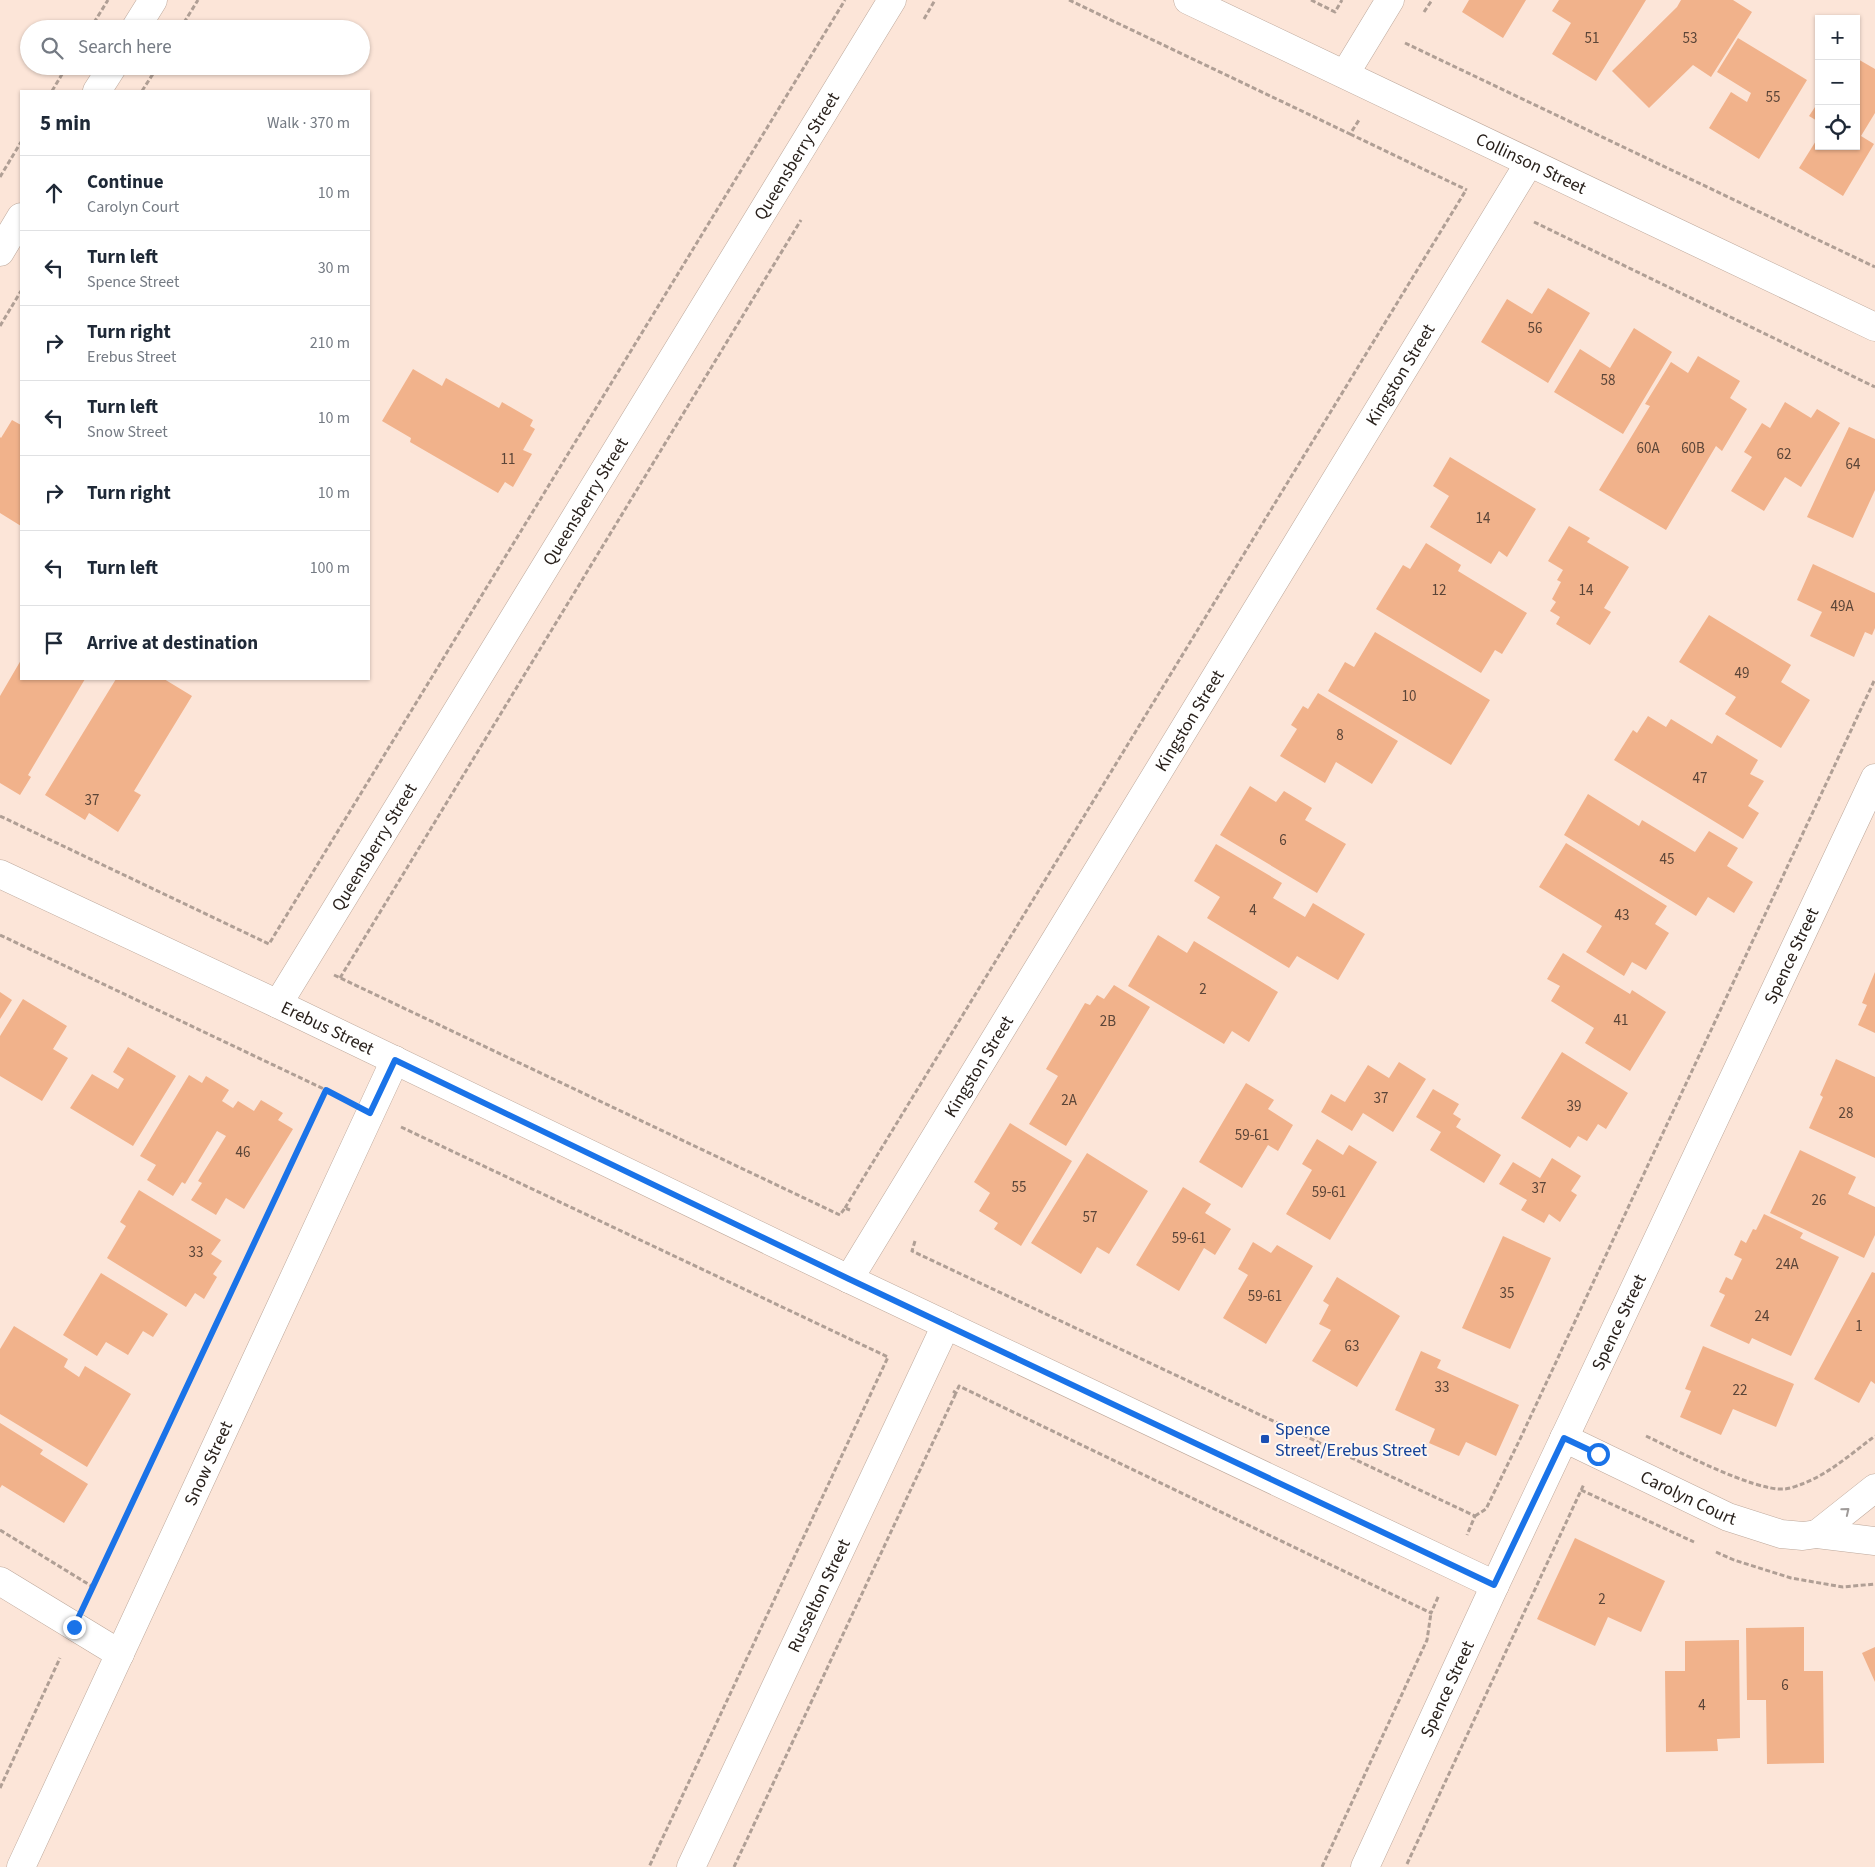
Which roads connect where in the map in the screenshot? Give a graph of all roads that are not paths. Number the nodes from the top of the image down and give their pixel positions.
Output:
1 (153, 0) edge
2 (892, 0) edge
3 (1188, 0) edge
4 (1390, 0) edge
5 (141, 20) edge
6 (1345, 74) junction
7 (107, 75) edge
8 (98, 90) edge
9 (1529, 162) junction
10 (20, 218) edge
11 (0, 252) edge
12 (1875, 327) edge
13 (1875, 778) edge
14 (0, 874) edge
15 (278, 1004) junction
16 (395, 1060) junction
17 (849, 1279) junction
18 (946, 1325) junction
19 (1564, 1438) junction
20 (1875, 1488) edge
21 (1817, 1534) junction
22 (1875, 1541) edge
23 (0, 1581) edge
24 (1494, 1585) junction
25 (120, 1654) junction
26 (21, 1867) edge
27 (692, 1867) edge
28 (1364, 1867) edge

1 - 5 street
2 - 15 street, Queensberry Street
3 - 6 street, Collinson Street
4 - 6 street
6 - 9 street, Collinson Street
7 - 8 street
9 - 12 street, Collinson Street
9 - 17 street, Kingston Street
10 - 11 street
13 - 19 street, Spence Street
14 - 15 street, Erebus Street
15 - 16 street, Erebus Street
16 - 17 street, Erebus Street
16 - 25 street, Snow Street
17 - 18 street, Erebus Street
18 - 24 street, Erebus Street
18 - 27 street, Russelton Street
19 - 21 street, Carolyn Court
19 - 24 street, Spence Street
21 -> 20 street
21 - 22 street, Carolyn Court
23 - 25 street
24 - 28 street, Spence Street
25 - 26 street, Snow Street

